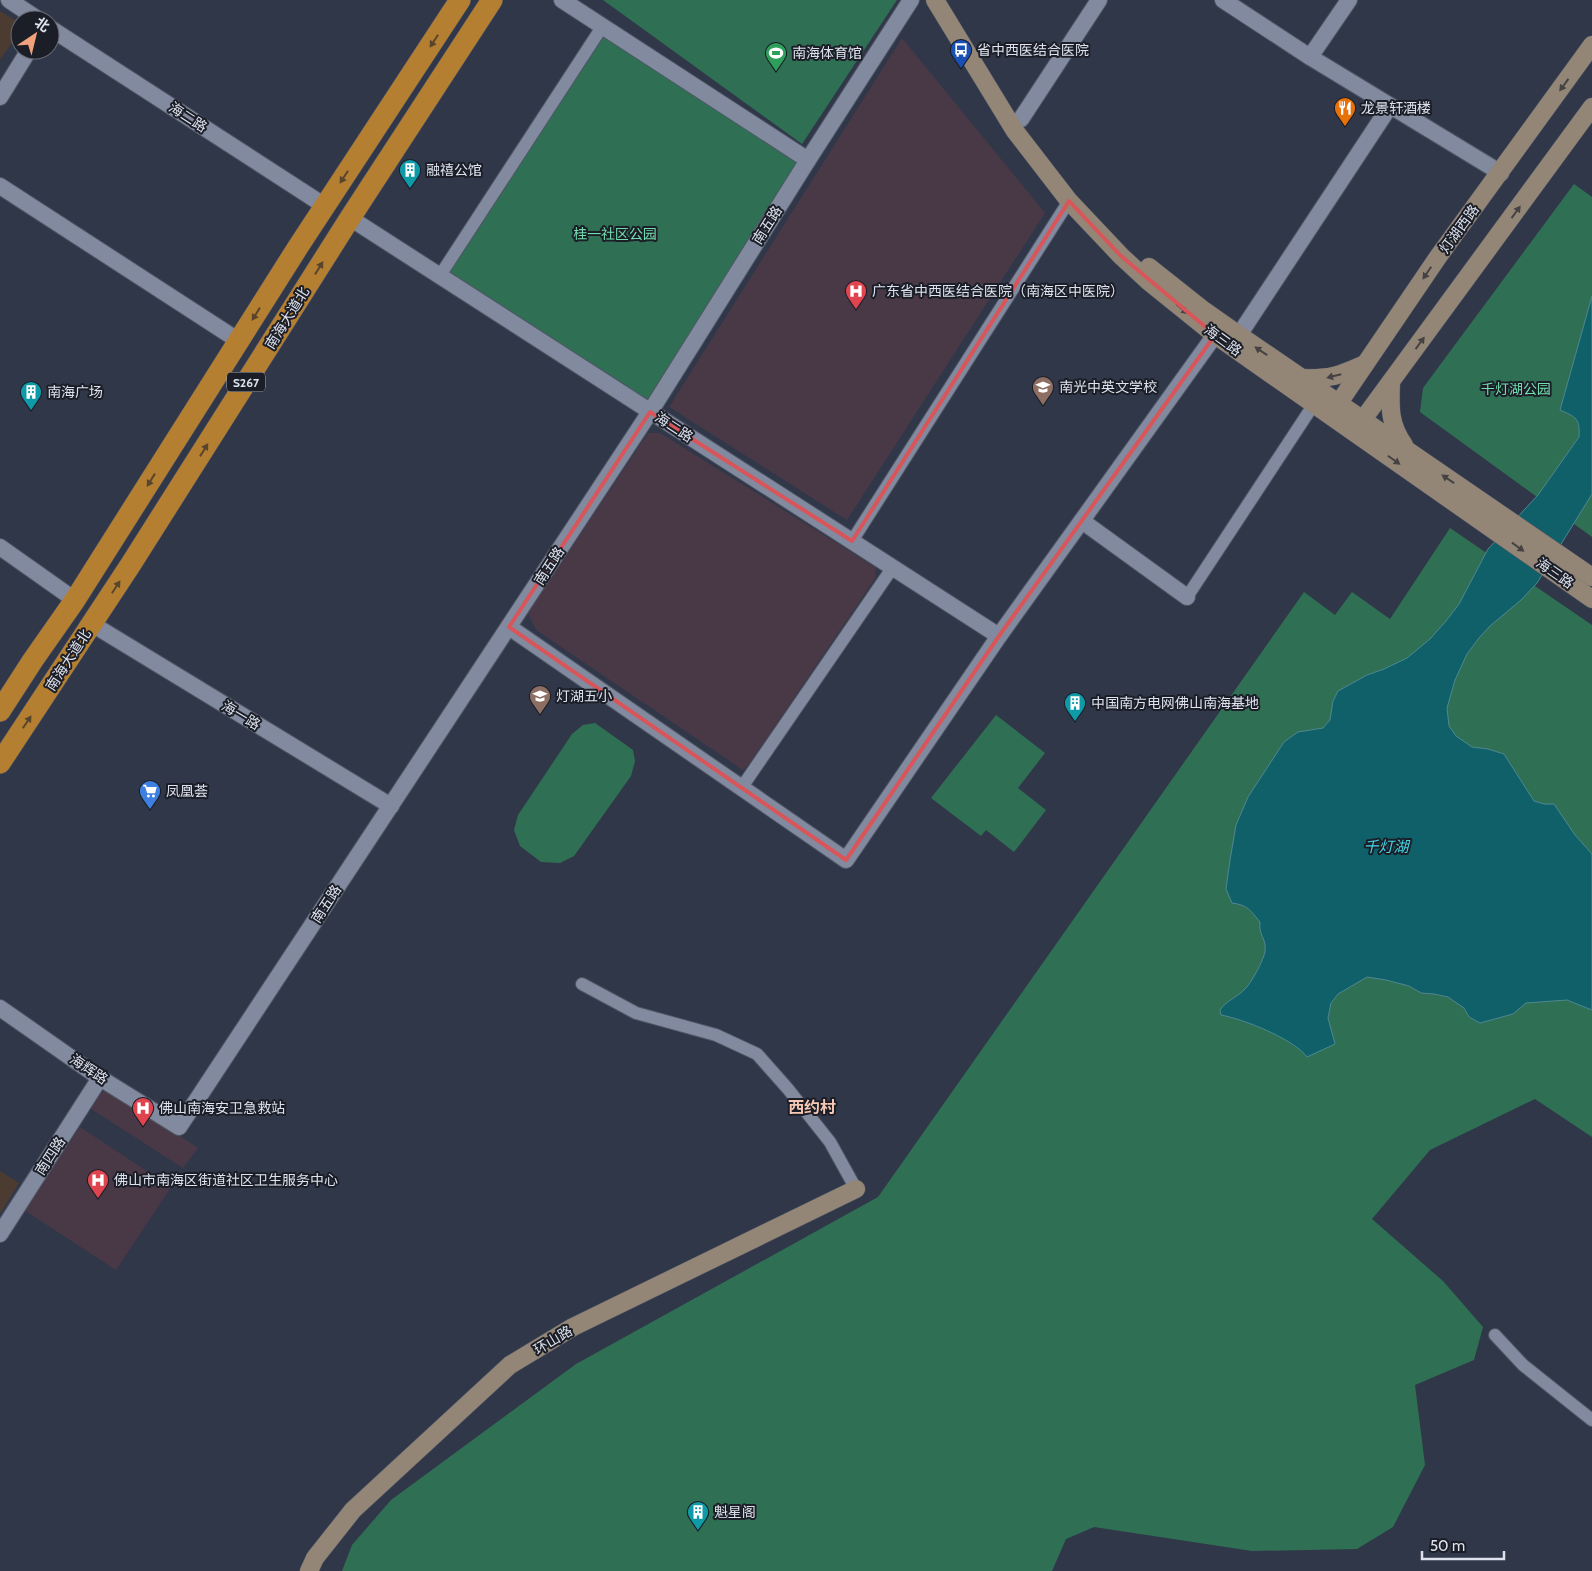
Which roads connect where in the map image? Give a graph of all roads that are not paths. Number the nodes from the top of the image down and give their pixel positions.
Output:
1 (9, 0) edge
2 (460, 0) edge
3 (492, 0) edge
4 (562, 0) edge
5 (911, 0) edge
6 (935, 0) edge
7 (949, 0) edge
8 (1099, 0) edge
9 (1223, 0) edge
10 (1349, 0) edge
11 (24, 10) edge
12 (602, 27) junction
13 (60, 34) edge
14 (1592, 45) edge
15 (1310, 57) junction
16 (23, 60) edge
17 (0, 97) edge
18 (1390, 106) junction
19 (1592, 107) edge
20 (1021, 118) junction
21 (808, 160) junction
22 (1500, 173) junction
23 (0, 186) edge
24 (1069, 201) junction
25 (325, 206) junction
26 (350, 218) junction
27 (439, 277) junction
28 (1215, 335) junction
29 (1239, 335) junction
30 (239, 341) junction
31 (1365, 364) junction
32 (1301, 378) junction
33 (1391, 382) junction
34 (1314, 404) junction
35 (1334, 410) junction
36 (650, 412) junction
37 (1358, 426) junction
38 (1409, 452) junction
39 (1483, 512) junction
40 (1082, 521) junction
41 (852, 541) junction
42 (0, 547) edge
43 (893, 567) junction
44 (1592, 577) edge
45 (1188, 597) joint
46 (1592, 598) edge
47 (75, 600) junction
48 (92, 624) junction
49 (509, 627) junction
50 (999, 636) junction
51 (0, 711) edge
52 (0, 763) edge
53 (742, 787) junction
54 (391, 806) junction
55 (582, 984) dead end
56 (0, 1008) edge
57 (100, 1078) junction
58 (180, 1127) joint
59 (856, 1188) joint
60 (0, 1234) edge
61 (1495, 1335) dead end
62 (1592, 1420) edge
63 (309, 1571) edge

1 - 11 street
2 -> 25 highway, 南海大道北 / S267
3 - 26 highway, 南海大道北 / S267
4 - 12 street
5 - 21 street, 南五路
6 - 24 main road, 海三路
7 - 20 main road, 海三路
8 - 20 street
9 - 15 street
10 - 15 street
12 - 21 street
12 - 27 street
13 - 25 street, 海二路
14 -> 22 main road, 灯湖西路
15 - 18 street
16 - 17 street
18 - 22 street
18 - 29 street
33 -> 19 main road
20 - 29 main road, 海三路
21 - 36 street, 南五路
22 -> 31 main road, 灯湖西路
23 - 30 street
24 -> 28 main road, 海三路
24 - 41 street
25 -> 30 highway, 南海大道北 / S267
26 - 27 street, 海二路
48 -> 26 highway, 南海大道北 / S267
27 - 36 street, 海二路
28 - 34 main road, 海三路
28 - 40 street
32 -> 29 main road, 海三路
30 -> 47 highway, 南海大道北 / S267
31 -> 32 main road
31 - 35 main road, 灯湖西路
32 - 35 main road, 海三路
33 - 37 main road
33 - 38 main road
34 - 35 main road, 海三路
34 - 45 street
35 - 37 main road, 海三路
36 - 41 street, 海二路
36 - 49 street, 南五路
37 - 38 main road, 海三路
37 -> 39 main road, 海三路
39 -> 38 main road, 海三路
39 - 44 main road, 海三路
39 -> 46 main road, 海三路
40 - 45 street
40 - 50 street
41 - 43 street, 海二路
42 - 47 street
43 - 50 street, 海二路
43 - 53 street
47 - 51 highway, 南海大道北 / S267
52 -> 48 highway, 南海大道北 / S267
48 - 54 street, 海一路
49 - 53 street
49 - 54 street, 南五路
50 - 53 street
54 - 58 street, 南五路
55 - 59 street
56 - 57 street, 海辉路
57 - 58 street, 海辉路
57 - 60 street, 南四路
59 - 63 main road, 环山路
61 - 62 street

